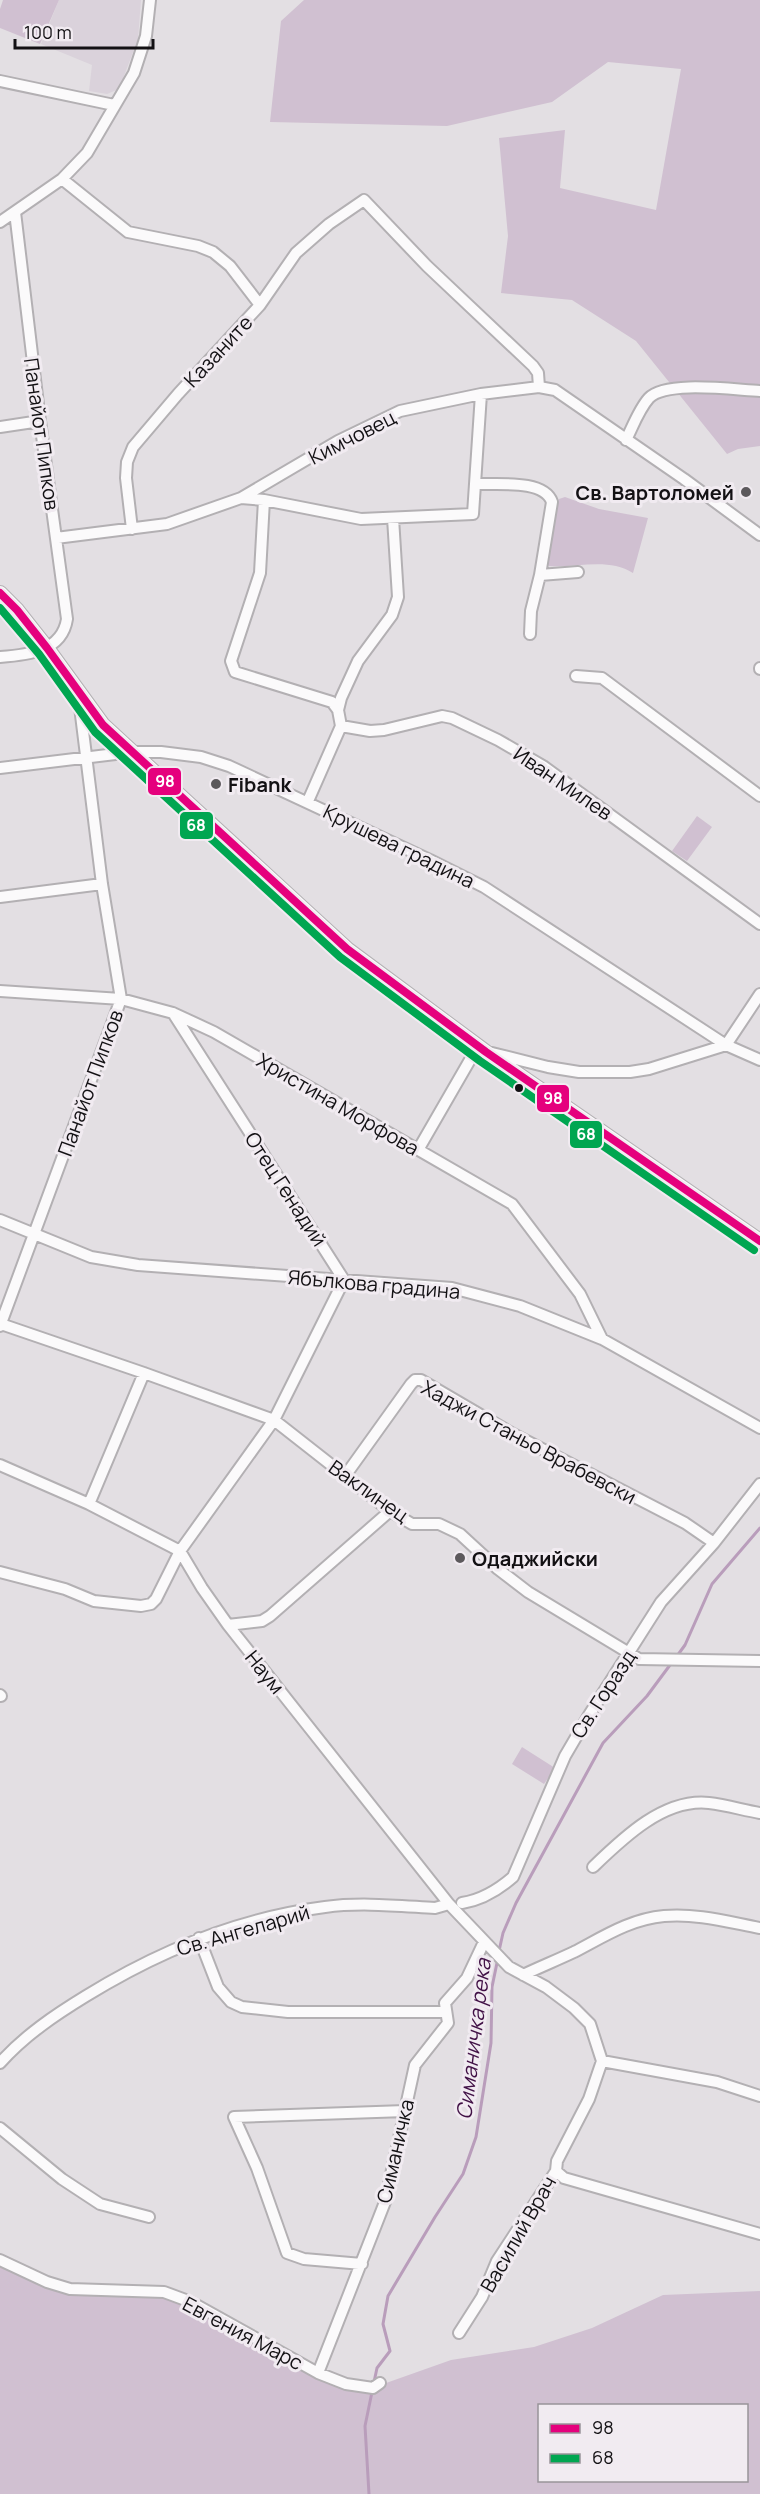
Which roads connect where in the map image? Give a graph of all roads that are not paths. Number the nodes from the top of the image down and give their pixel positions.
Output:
1 (150, 0) edge
2 (0, 81) edge
3 (114, 105) junction
4 (62, 179) junction
5 (15, 212) junction
6 (0, 222) edge
7 (260, 305) junction
8 (538, 387) junction
9 (760, 391) edge
10 (481, 394) junction
11 (40, 421) junction
12 (0, 427) edge
13 (626, 440) junction
14 (475, 484) junction
15 (241, 498) junction
16 (264, 500) junction
17 (393, 518) junction
18 (132, 529) junction
19 (760, 535) edge
20 (57, 538) junction
21 (578, 572) dead end
22 (540, 575) junction
23 (0, 593) edge
24 (530, 634) dead end
25 (46, 648) junction
26 (0, 657) edge
27 (576, 676) dead end
28 (78, 690) junction
29 (338, 710) junction
30 (341, 726) junction
31 (132, 752) junction
32 (86, 758) junction
33 (0, 768) edge
34 (760, 796) edge
35 (308, 801) junction
36 (102, 884) junction
37 (0, 897) edge
38 (760, 924) edge
39 (0, 991) edge
40 (760, 994) edge
41 (121, 999) junction
42 (173, 1013) junction
43 (726, 1045) junction
44 (482, 1049) junction
45 (760, 1060) edge
46 (418, 1150) junction
47 (0, 1220) edge
48 (34, 1235) junction
49 (760, 1241) edge
50 (344, 1280) junction
51 (0, 1325) edge
52 (602, 1339) junction
53 (144, 1373) junction
54 (274, 1420) junction
55 (760, 1428) edge
56 (0, 1465) edge
57 (345, 1476) junction
58 (760, 1484) edge
59 (89, 1504) junction
60 (390, 1511) junction
61 (714, 1543) junction
62 (180, 1551) junction
63 (0, 1572) edge
64 (228, 1625) junction
65 (629, 1654) junction
66 (760, 1661) edge
67 (760, 1814) edge
68 (593, 1867) dead end
69 (462, 1902) dead end
70 (449, 1904) junction
71 (760, 1928) edge
72 (199, 1938) junction
73 (484, 1942) junction
74 (523, 1975) junction
75 (445, 2012) junction
76 (602, 2061) junction
77 (0, 2063) edge
78 (760, 2096) edge
79 (405, 2111) junction
80 (0, 2128) edge
81 (556, 2171) junction
82 (149, 2217) dead end
83 (760, 2234) edge
84 (0, 2260) edge
85 (362, 2264) junction
86 (459, 2333) dead end
87 (318, 2373) junction
88 (376, 2385) dead end

1 - 3 street
2 - 3 street
3 - 4 street
4 - 5 street
4 - 7 street
5 - 6 street
5 - 11 street, Панайот Пипков
7 - 8 street, Казаните
7 - 18 street, Казаните
8 - 10 street, Кимчовец
8 - 13 street
9 - 13 street
10 - 14 street
10 - 15 street, Кимчовец
11 - 12 street
11 - 20 street, Панайот Пипков
13 - 19 street
14 - 17 street
14 - 22 street
15 - 16 street
15 - 18 street, Кимчовец
16 - 17 street
16 - 29 street
17 - 29 street
18 - 20 street, Кимчовец
20 - 25 street, Панайот Пипков
21 - 22 street
22 - 24 street
23 - 25 street
25 - 26 street
25 - 28 street
27 - 34 street
28 - 31 street
28 - 32 street, Панайот Пипков
29 - 30 street
30 - 35 street
30 - 38 street, Иван Милев
31 - 32 street, Крушева градина
31 - 35 street, Крушева градина
31 - 44 street
32 - 33 street, Крушева градина
32 - 36 street, Панайот Пипков
35 - 43 street, Крушева градина
36 - 37 street
36 - 41 street, Панайот Пипков
39 - 41 street, Христина Морфова
40 - 43 street
41 - 42 street, Христина Морфова
41 - 48 street, Панайот Пипков
42 - 46 street, Христина Морфова
42 - 50 street, Отец Генадий
43 - 44 street
43 - 45 street, Крушева градина
44 - 46 street
44 - 49 street
46 - 52 street, Христина Морфова
47 - 48 street, Ябълкова градина
48 - 50 street, Ябълкова градина
48 - 51 street, Панайот Пипков
50 - 52 street, Ябълкова градина
50 - 54 street
51 - 53 street, Ваклинец
52 - 55 street, Ябълкова градина
53 - 54 street, Ваклинец
53 - 59 street
54 - 57 street, Ваклинец
54 - 62 street
56 - 59 street
57 - 60 street, Ваклинец
57 - 61 street, Хаджи Станьо Врабевски
58 - 61 street, Св. Горазд
59 - 62 street
60 - 64 street
60 - 65 street, Ваклинец
61 - 65 street, Св. Горазд
62 - 63 street
62 - 64 street, Наум
64 - 70 street, Наум
65 - 66 street, Ваклинец
65 - 69 street, Св. Горазд
67 - 68 street
70 - 72 street, Св. Ангеларий
70 - 73 street, Наум
71 - 74 street
72 - 75 street
72 - 77 street, Св. Ангеларий
73 - 74 street, Наум
73 - 75 street, Симаничка
74 - 76 street
75 - 79 street, Симаничка
76 - 78 street
76 - 81 street, Василий Врач
79 - 85 street, Симаничка
79 - 85 street
80 - 82 street
81 - 83 street
81 - 86 street, Василий Врач
84 - 87 street, Евгения Марс
85 - 87 street, Симаничка
87 - 88 street, Евгения Марс

